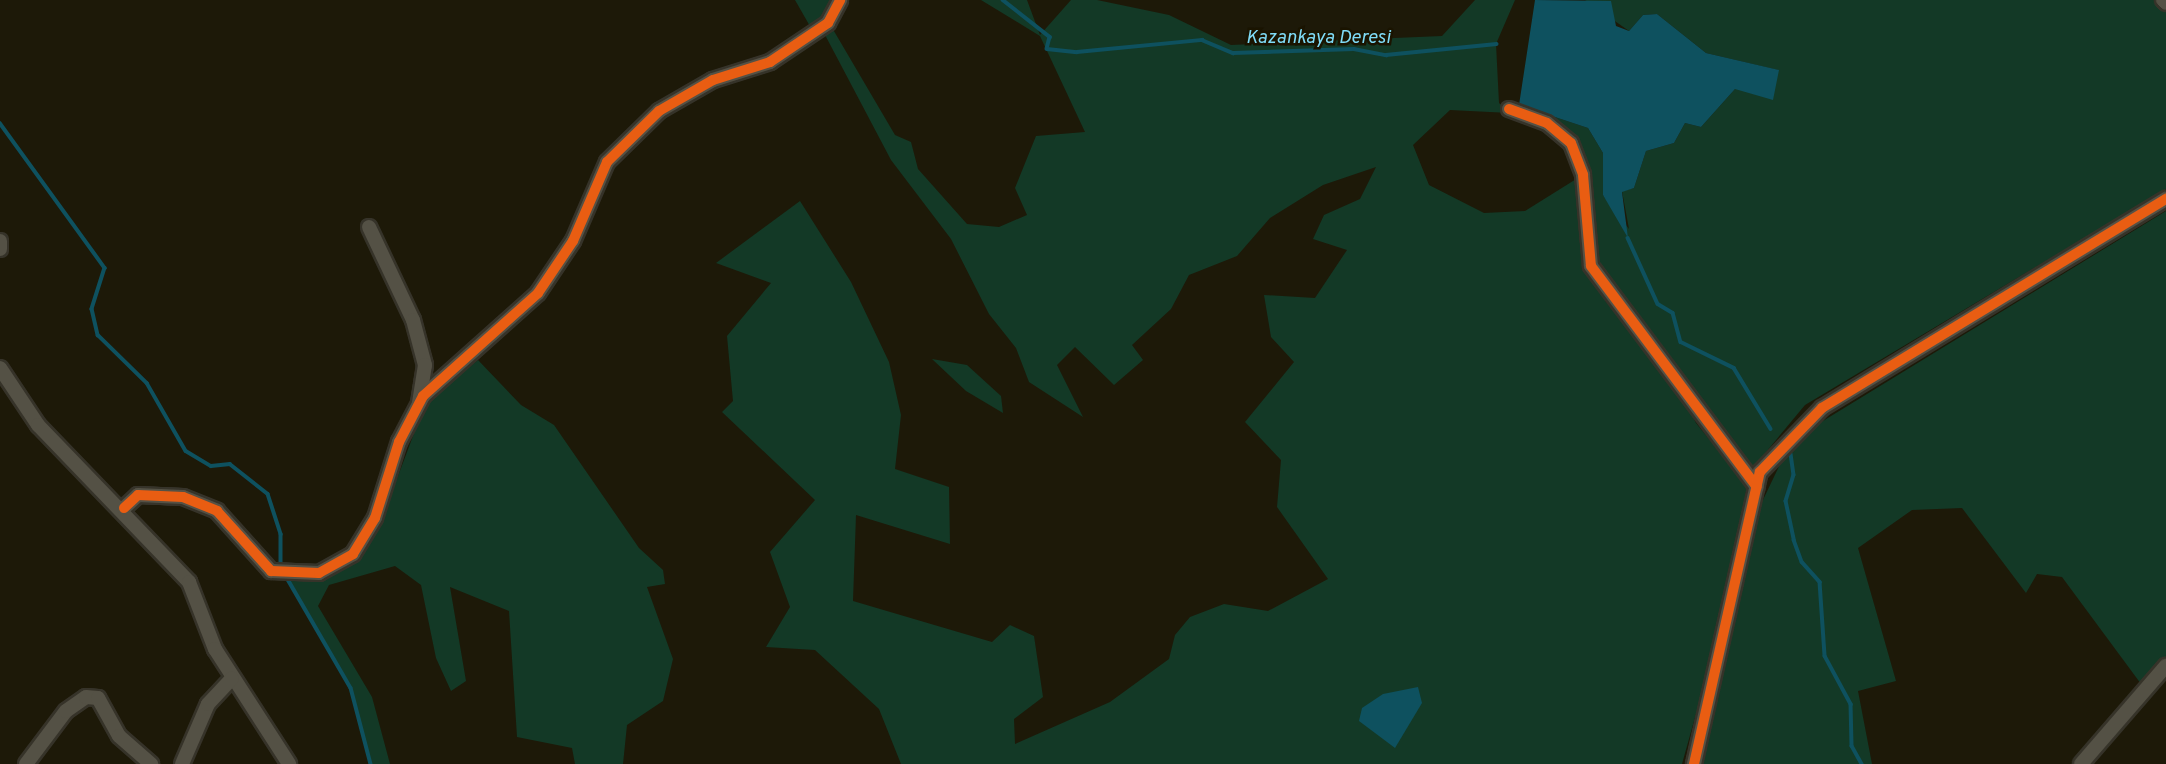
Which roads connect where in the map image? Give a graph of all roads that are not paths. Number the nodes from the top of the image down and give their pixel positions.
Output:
1 (840, 0) edge
2 (1509, 109) dead end
3 (2166, 199) edge
4 (369, 227) dead end
5 (0, 241) edge
6 (0, 249) edge
7 (0, 368) edge
8 (418, 405) junction
9 (1757, 487) junction
10 (124, 508) junction
11 (2166, 666) edge
12 (232, 678) junction
13 (34, 761) edge
14 (151, 764) edge
15 (182, 764) edge
16 (289, 764) edge
17 (1694, 764) edge
18 (2081, 764) edge

1 - 8 street
2 - 9 street
3 - 9 street
4 - 8 street
5 - 6 street
7 - 10 street
8 - 10 street
9 - 17 street
10 - 12 street
11 - 18 street
12 - 15 street
12 - 16 street
13 - 14 street

